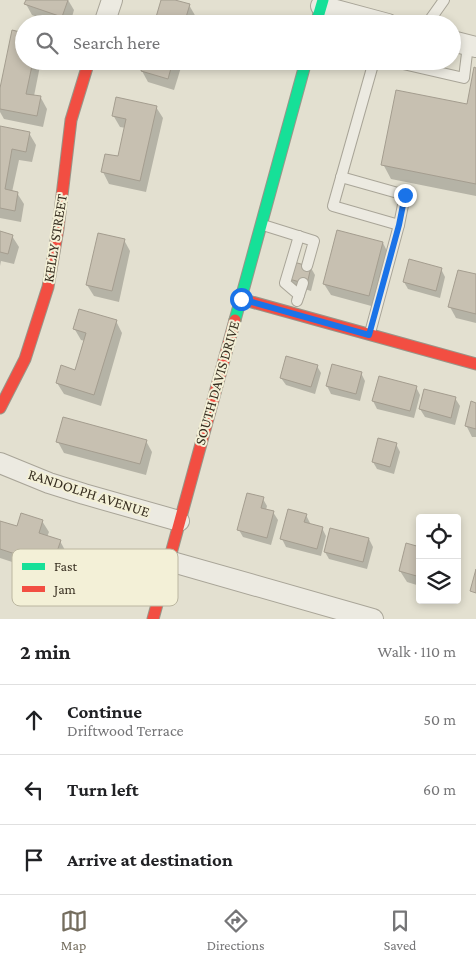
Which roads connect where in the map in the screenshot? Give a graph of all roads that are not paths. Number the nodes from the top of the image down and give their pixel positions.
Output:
1 (112, 0) edge
2 (444, 0) edge
3 (320, 10) edge
4 (107, 15) edge
5 (345, 15) edge
6 (433, 15) edge
7 (466, 45) edge
8 (86, 70) edge
9 (304, 70) edge
10 (371, 70) edge
11 (429, 70) edge
12 (341, 177) junction
13 (262, 225) junction
14 (399, 225) junction
15 (299, 236) junction
16 (308, 266) dead end
17 (303, 283) dead end
18 (299, 296) junction
19 (241, 299) junction
20 (294, 314) junction
21 (369, 335) junction
22 (476, 364) edge
23 (0, 408) edge
24 (0, 463) edge
25 (179, 521) junction
26 (172, 549) edge
27 (178, 564) edge
28 (157, 606) edge
29 (153, 619) edge
30 (373, 619) edge

1 - 4 street
2 - 6 lane
3 - 5 street
7 - 11 lane
8 - 23 street, KELLY STREET
9 - 13 street, SOUTH DAVIS DRIVE
10 - 12 lane
12 - 14 lane
12 - 14 lane
13 - 15 lane
13 - 19 street, SOUTH DAVIS DRIVE
14 - 21 lane
15 - 16 lane
15 - 18 lane
17 - 18 lane
18 - 20 lane
19 - 20 street
19 - 25 street, SOUTH DAVIS DRIVE
20 - 21 street
21 - 22 street
24 - 25 street, RANDOLPH AVENUE
25 - 26 street, SOUTH DAVIS DRIVE
27 - 30 street
28 - 29 street, SOUTH DAVIS DRIVE

